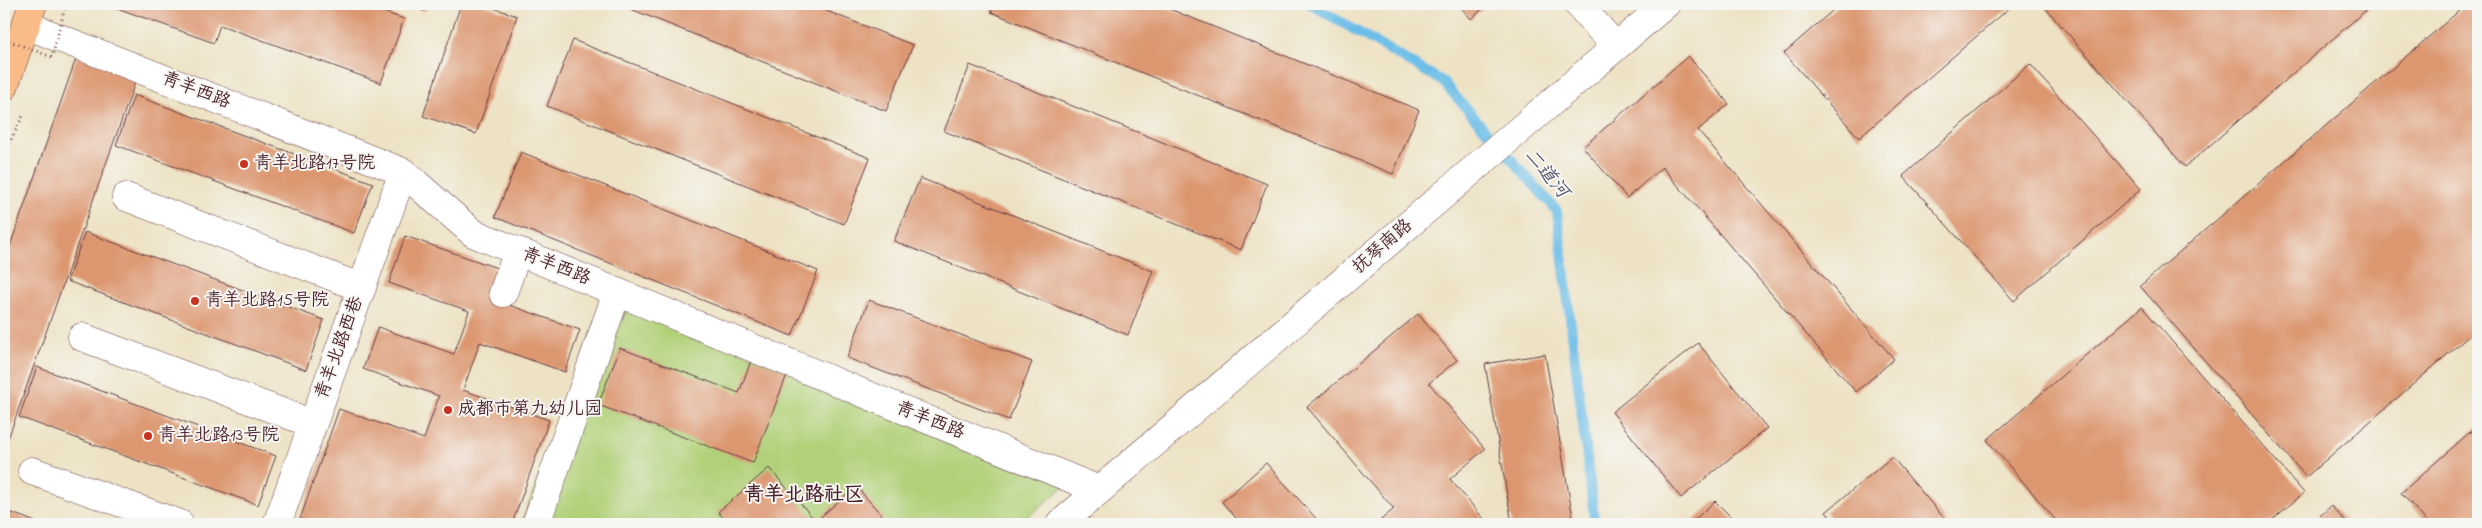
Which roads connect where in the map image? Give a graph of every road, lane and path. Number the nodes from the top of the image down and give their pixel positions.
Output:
1 (66, 4) edge
2 (1578, 4) edge
3 (1666, 4) edge
4 (21, 22) edge
5 (1616, 47) junction
6 (4, 87) edge
7 (403, 172) junction
8 (126, 197) dead end
9 (518, 251) junction
10 (362, 288) junction
11 (617, 292) junction
12 (503, 293) dead end
13 (82, 337) dead end
14 (313, 424) junction
15 (32, 471) dead end
16 (1099, 490) junction
17 (180, 524) edge
18 (277, 524) edge
19 (536, 524) edge
20 (1060, 524) edge

1 - 4 path, bridge
2 - 5 street
3 - 5 street, 抚琴南路
4 - 6 main road
4 - 7 street, 青羊西路
5 - 16 street, 抚琴南路
7 - 9 street, 青羊西路
7 - 10 street, 青羊北路西巷
8 - 10 street
9 - 11 street, 青羊西路
9 - 12 street
10 - 14 street, 青羊北路西巷
11 - 16 street, 青羊西路
11 - 19 street
13 - 14 street
14 - 18 street, 青羊北路西巷
15 - 17 street
16 - 20 street, 抚琴南路

